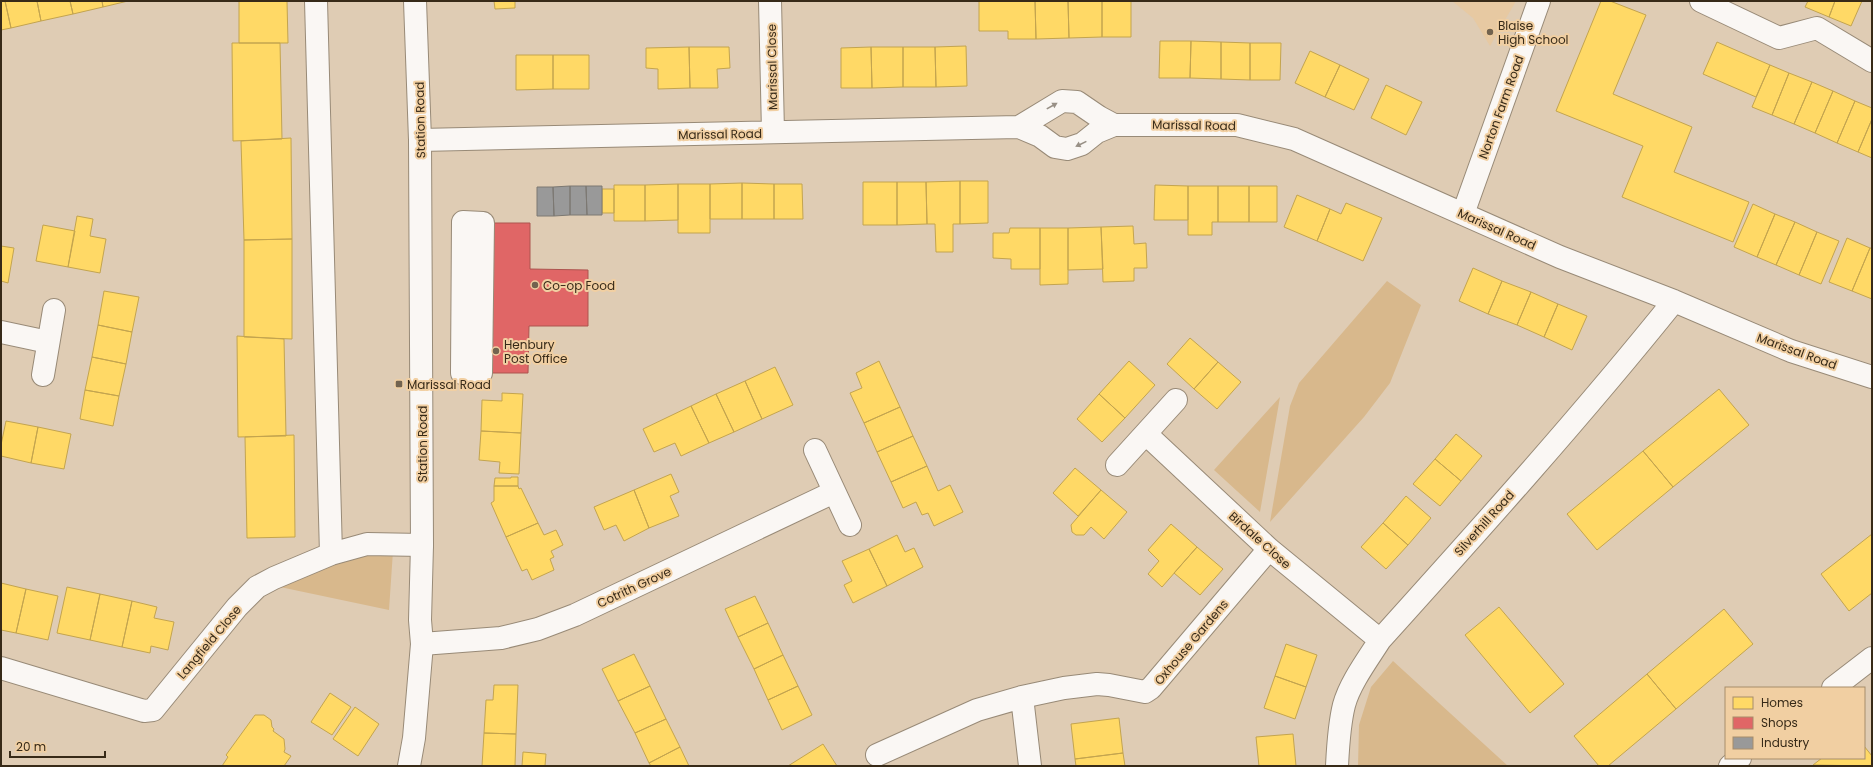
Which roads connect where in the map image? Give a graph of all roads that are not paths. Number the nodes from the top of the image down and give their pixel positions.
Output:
1 (316, 1) edge
2 (415, 1) edge
3 (770, 1) edge
4 (1539, 1) edge
5 (1701, 1) edge
6 (1872, 61) edge
7 (1114, 125) junction
8 (1019, 127) junction
9 (773, 132) junction
10 (420, 140) junction
11 (1463, 214) junction
12 (1674, 301) junction
13 (54, 310) dead end
14 (1, 332) edge
15 (48, 342) junction
16 (481, 373) joint
17 (43, 375) dead end
18 (1872, 377) edge
19 (1176, 400) dead end
20 (1146, 434) junction
21 (815, 450) dead end
22 (1117, 465) dead end
23 (834, 492) junction
24 (850, 525) dead end
25 (422, 544) junction
26 (1269, 549) junction
27 (331, 554) junction
28 (1380, 640) junction
29 (422, 644) junction
30 (1872, 658) edge
31 (1, 668) edge
32 (1834, 687) edge
33 (1022, 697) junction
34 (877, 755) dead end
35 (1739, 759) edge
36 (409, 766) edge
37 (1030, 766) edge
38 (1338, 766) edge
39 (1730, 766) edge

1 - 27 street
2 - 10 street, Station Road
3 - 9 street, Marissal Close
4 - 11 street, Norton Farm Road
5 - 6 street
7 -> 8 street, Marissal Road
8 -> 7 street, Marissal Road
7 - 11 street, Marissal Road
8 - 9 street, Marissal Road
9 - 10 street, Marissal Road
10 - 25 street, Station Road
11 - 12 street, Marissal Road
12 - 18 street, Marissal Road
12 - 28 street, Silverhill Road
13 - 15 street
14 - 15 street
15 - 17 street
16 - 16 street
19 - 20 street
20 - 22 street
20 - 26 street, Birdale Close
21 - 23 street
23 - 24 street
23 - 29 street, Cotrith Grove
25 - 27 street, Langfield Close
25 - 29 street, Station Road
26 - 28 street, Birdale Close
26 - 33 street, Oxhouse Gardens
27 - 31 street, Langfield Close
28 - 38 street, Silverhill Road
29 - 36 street, Station Road
30 - 32 street
33 - 34 street, Oxhouse Gardens
33 - 37 street
35 - 39 street

